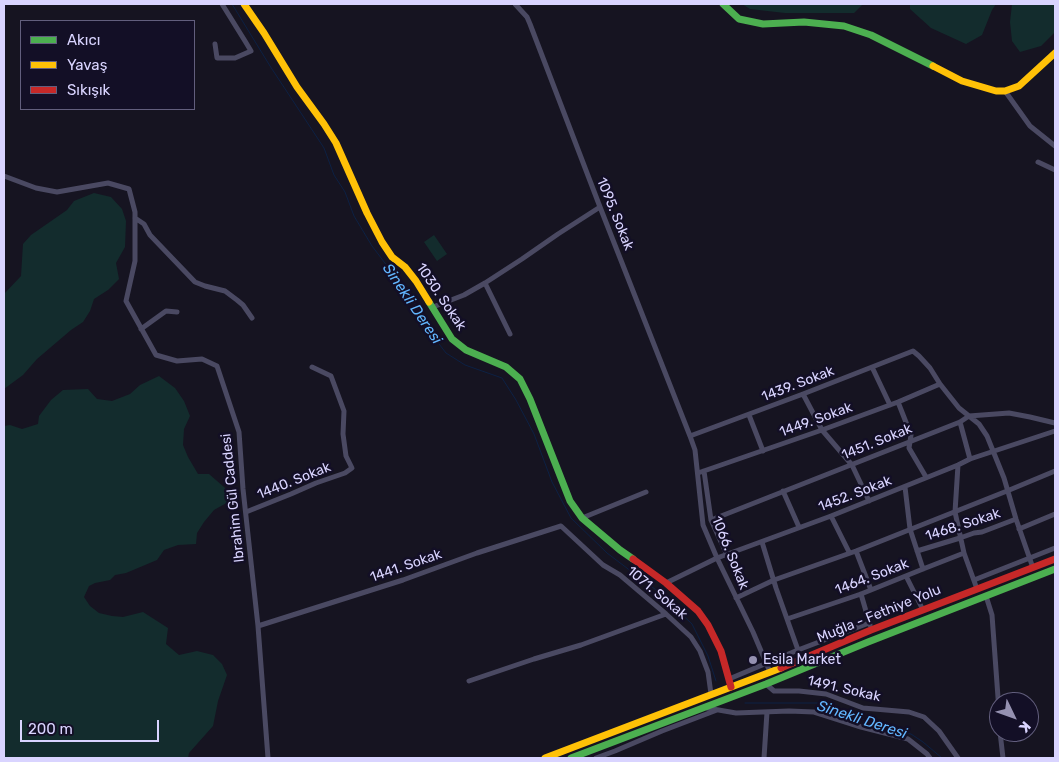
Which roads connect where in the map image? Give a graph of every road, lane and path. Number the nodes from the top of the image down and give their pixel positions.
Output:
1 (222, 4) edge
2 (244, 4) edge
3 (515, 4) edge
4 (723, 4) edge
5 (215, 44) dead end
6 (1055, 53) edge
7 (1005, 91) junction
8 (1055, 146) edge
9 (1038, 162) dead end
10 (1055, 170) edge
11 (4, 176) edge
12 (600, 207) junction
13 (135, 218) junction
14 (485, 283) junction
15 (433, 307) junction
16 (177, 312) dead end
17 (252, 318) dead end
18 (141, 329) junction
19 (510, 334) dead end
20 (312, 367) dead end
21 (872, 367) junction
22 (940, 384) junction
23 (803, 394) junction
24 (898, 402) junction
25 (890, 405) junction
26 (749, 414) junction
27 (970, 416) junction
28 (960, 422) junction
29 (1055, 423) edge
30 (822, 430) junction
31 (1055, 432) edge
32 (690, 436) junction
33 (910, 441) junction
34 (763, 451) junction
35 (994, 451) junction
36 (970, 459) junction
37 (852, 465) junction
38 (958, 465) junction
39 (1055, 471) edge
40 (701, 472) junction
41 (926, 478) junction
42 (905, 486) junction
43 (783, 491) junction
44 (646, 492) dead end
45 (1007, 492) junction
46 (869, 501) junction
47 (246, 512) junction
48 (955, 512) junction
49 (1055, 514) edge
50 (831, 516) junction
51 (582, 518) junction
52 (1016, 519) junction
53 (710, 520) junction
54 (561, 526) joint
55 (799, 528) junction
56 (910, 529) junction
57 (1019, 529) junction
58 (960, 538) junction
59 (762, 542) junction
60 (1055, 548) edge
61 (856, 551) junction
62 (917, 551) junction
63 (849, 552) junction
64 (964, 553) junction
65 (727, 554) junction
66 (717, 558) junction
67 (1029, 558) junction
68 (1055, 559) edge
69 (923, 568) junction
70 (1033, 568) junction
71 (1055, 569) edge
72 (906, 576) junction
73 (774, 580) junction
74 (974, 580) junction
75 (666, 583) junction
76 (977, 589) junction
77 (871, 590) junction
78 (861, 594) junction
79 (986, 596) junction
80 (736, 598) junction
81 (923, 610) junction
82 (666, 614) junction
83 (787, 620) junction
84 (258, 626) junction
85 (870, 627) junction
86 (798, 650) junction
87 (767, 664) junction
88 (770, 672) junction
89 (729, 679) junction
90 (469, 681) dead end
91 (766, 684) junction
92 (731, 687) junction
93 (998, 692) edge
94 (711, 694) junction
95 (704, 708) junction
96 (718, 710) junction
97 (767, 712) junction
98 (1001, 742) edge
99 (612, 743) junction
100 (615, 751) junction
101 (268, 758) edge
102 (545, 758) edge
103 (571, 758) edge
104 (596, 758) edge
105 (764, 758) edge
106 (930, 758) edge
107 (958, 758) edge
108 (1002, 758) edge

1 - 5 street
2 - 15 main road, 1030. Sokak
3 - 12 street, 1095. Sokak
4 - 7 main road
6 - 7 main road
7 - 8 street
9 - 10 street
11 - 13 street, Ibrahim Gül Caddesi
12 - 14 street
12 - 32 street, 1095. Sokak
13 - 17 street
13 - 18 street, Ibrahim Gül Caddesi
14 - 15 street
14 - 19 street
15 - 51 main road, 1030. Sokak
16 - 18 street
18 - 47 street, Ibrahim Gül Caddesi
20 - 47 street, 1440. Sokak
21 - 22 street, 1439. Sokak
21 - 23 street, 1439. Sokak
21 - 25 street
22 - 24 street, 1449. Sokak
22 - 27 street
23 - 26 street, 1439. Sokak
23 - 30 street
24 - 25 street, 1449. Sokak
24 - 33 street
25 - 30 street, 1449. Sokak
26 - 32 street, 1439. Sokak
26 - 34 street
27 - 28 street, 1451. Sokak
27 - 29 street, 1451. Sokak
27 - 35 street
28 - 33 street, 1451. Sokak
28 - 36 street
30 - 34 street, 1449. Sokak
30 - 37 street
31 - 35 street, 1452. Sokak
32 - 40 street, 1066. Sokak
33 - 37 street, 1451. Sokak
33 - 41 street
34 - 40 street, 1449. Sokak
35 - 36 street, 1452. Sokak
35 - 45 street
36 - 38 street, 1452. Sokak
37 - 43 street, 1451. Sokak
37 - 46 street
38 - 41 street, 1452. Sokak
38 - 48 street
39 - 45 street
40 - 53 street
40 - 66 street, 1066. Sokak
41 - 42 street, 1452. Sokak
42 - 46 street, 1452. Sokak
42 - 56 street
43 - 53 street, 1451. Sokak
43 - 55 street
44 - 51 street
45 - 48 street
45 - 52 street
46 - 50 street, 1452. Sokak
47 - 84 street, Ibrahim Gül Caddesi
48 - 56 street
48 - 58 street
49 - 57 street
50 - 55 street, 1452. Sokak
50 - 63 street
51 - 75 main road, 1030. Sokak
52 - 57 street
52 - 58 street, 1468. Sokak
53 - 65 street
54 - 82 street, 1071. Sokak
54 - 84 street, 1441. Sokak
55 - 59 street, 1452. Sokak
56 - 61 street
56 - 62 street
57 - 67 street
58 - 62 street, 1468. Sokak
58 - 64 street
59 - 65 street, 1452. Sokak
59 - 73 street
60 - 67 street
61 - 63 street
61 - 77 street
62 - 69 street
63 - 73 street
64 - 69 street, 1464. Sokak
64 - 74 street
65 - 66 street, 1452. Sokak
66 - 75 street, 1452. Sokak
66 - 80 street, 1066. Sokak
67 - 70 street
67 - 74 street
68 - 70 main road, Muğla - Fethiye Yolu
69 - 72 street, 1464. Sokak
70 - 76 main road, Muğla - Fethiye Yolu
71 - 79 main road, Muğla - Fethiye Yolu
72 - 77 street, 1464. Sokak
72 - 81 street
73 - 80 street
73 - 83 street
74 - 76 street
75 - 89 main road, 1030. Sokak
76 - 81 main road, Muğla - Fethiye Yolu
77 - 78 street, 1464. Sokak
78 - 83 street, 1464. Sokak
78 - 85 street
79 - 91 main road, Muğla - Fethiye Yolu
79 - 93 street
80 - 87 street, 1066. Sokak
81 - 85 main road, Muğla - Fethiye Yolu
82 - 90 street
82 - 94 street, 1071. Sokak
83 - 86 street
84 - 101 street, Ibrahim Gül Caddesi
85 - 86 street
85 - 88 main road, Muğla - Fethiye Yolu
86 - 87 street
87 - 88 street, 1066. Sokak
87 - 89 street
88 - 92 main road, Muğla - Fethiye Yolu
89 - 92 main road, 1030. Sokak
91 - 95 main road, Muğla - Fethiye Yolu
91 - 107 street, 1491. Sokak
92 - 94 main road, Muğla - Fethiye Yolu
94 - 102 main road, Muğla - Fethiye Yolu
95 - 96 street
95 - 99 main road, Muğla - Fethiye Yolu
96 - 97 street
96 - 100 street
97 - 105 street
97 - 106 street
98 - 108 street
99 - 100 street
99 - 103 main road, Muğla - Fethiye Yolu
100 - 104 street

